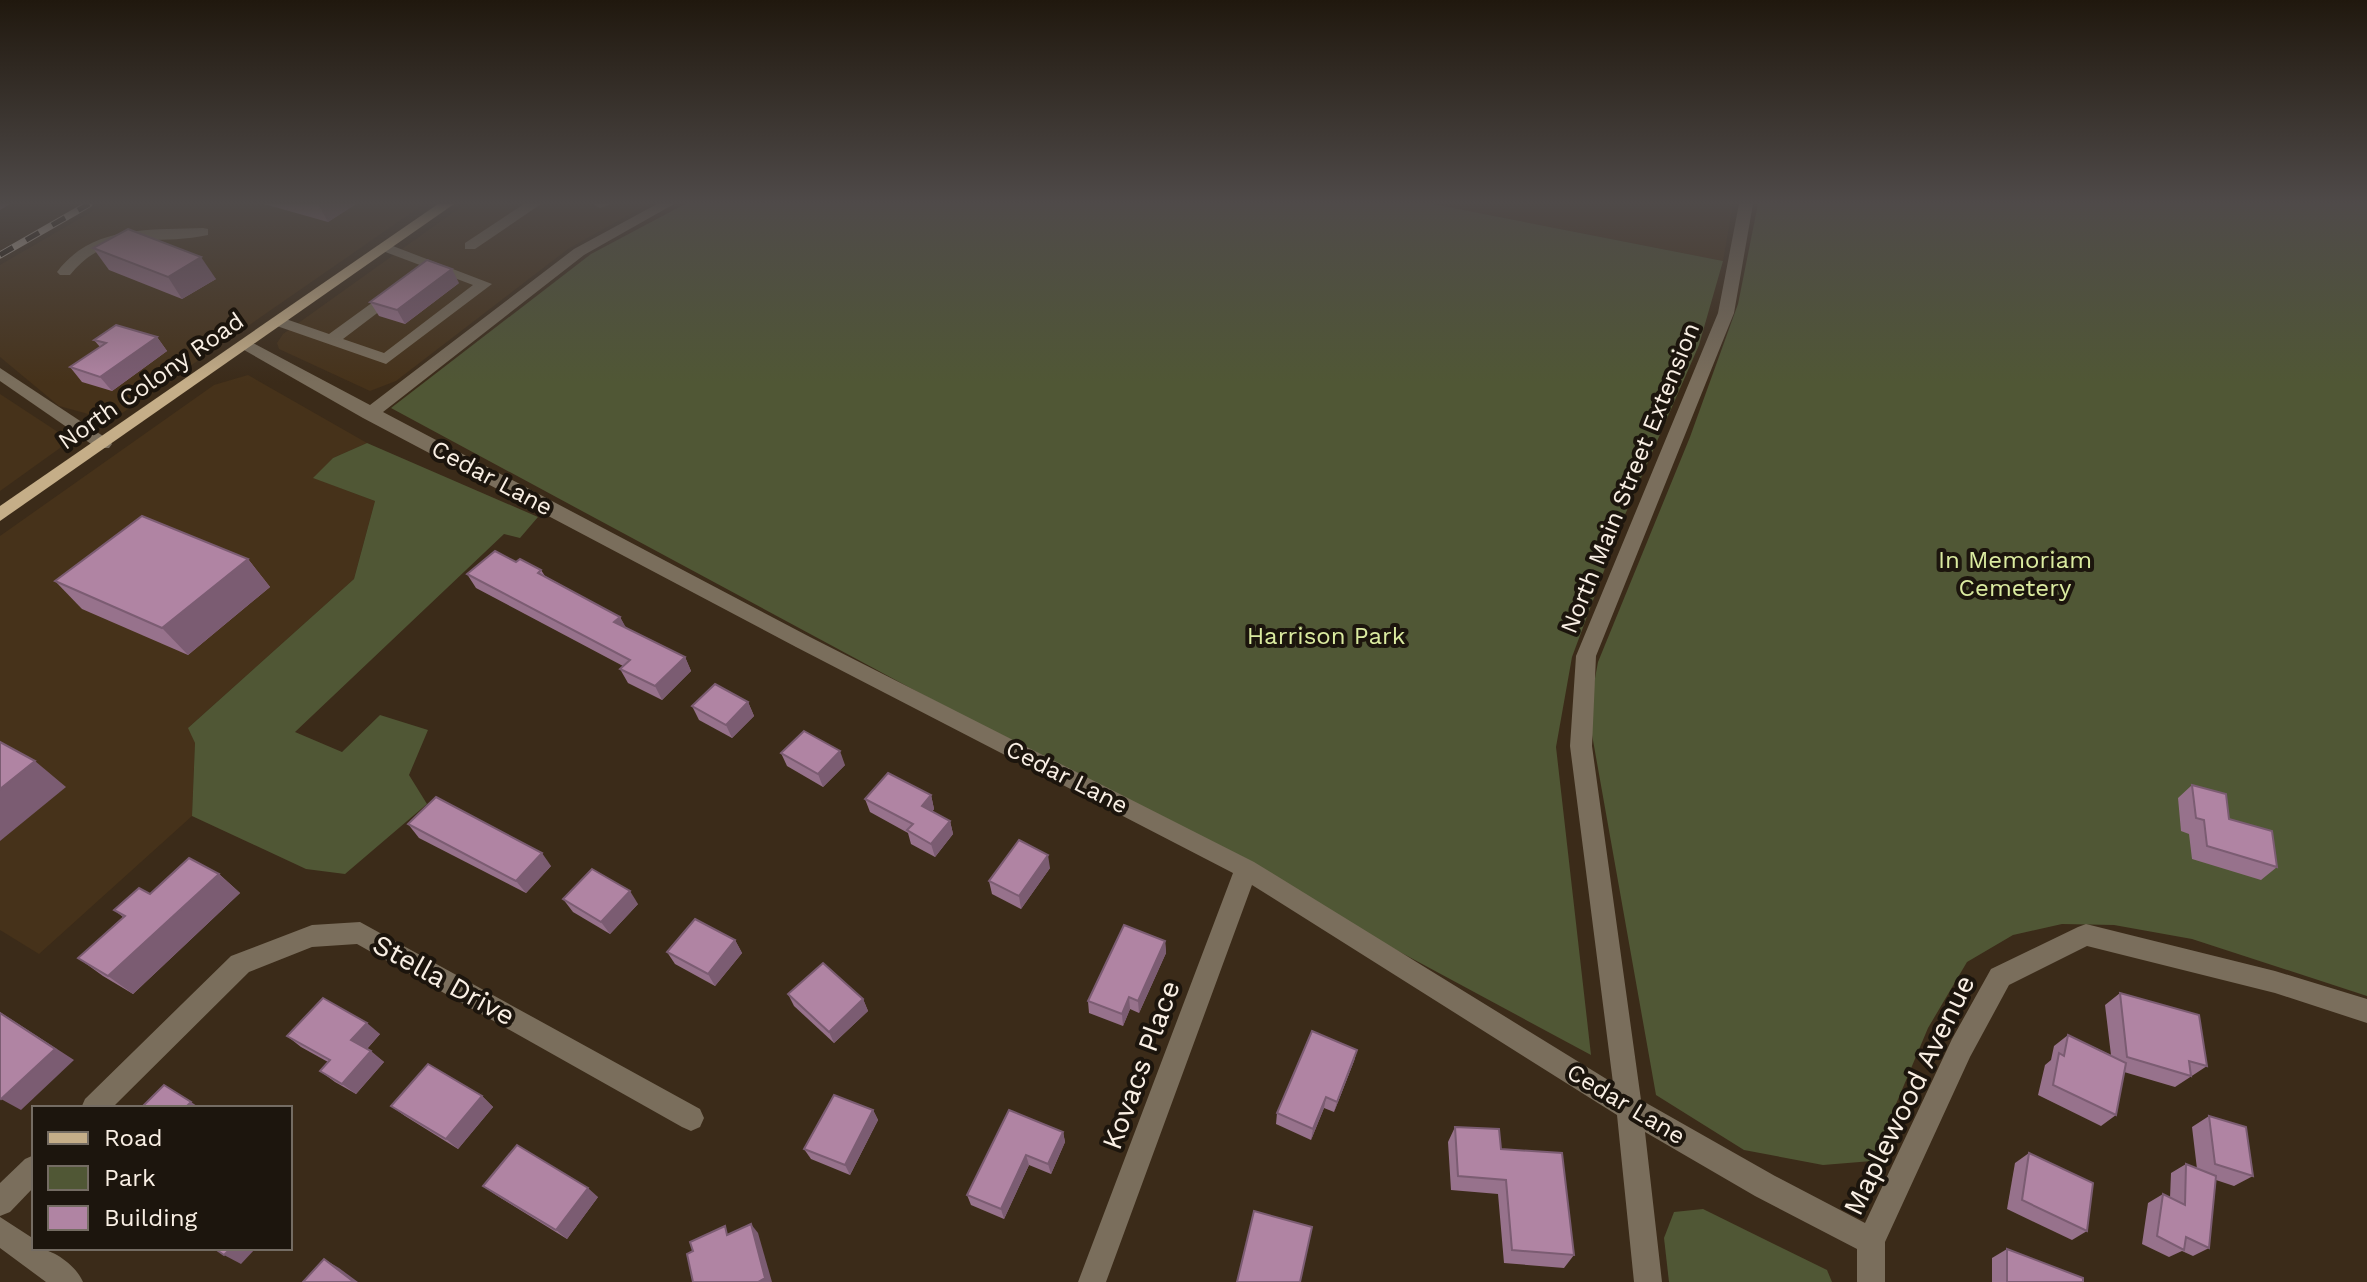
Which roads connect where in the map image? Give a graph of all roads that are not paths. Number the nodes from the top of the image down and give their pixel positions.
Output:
1 (72, 264) edge
2 (361, 264) edge
3 (407, 264) edge
4 (564, 264) edge
5 (1735, 264) edge
6 (65, 272) dead end
7 (420, 274) junction
8 (280, 322) junction
9 (331, 340) junction
10 (245, 346) junction
11 (0, 373) edge
12 (369, 414) junction
13 (103, 444) junction
14 (0, 515) edge
15 (1246, 869) junction
16 (2367, 1011) edge
17 (96, 1106) edge
18 (1629, 1108) junction
19 (691, 1118) dead end
20 (32, 1170) edge
21 (0, 1202) edge
22 (0, 1231) edge
23 (1871, 1241) junction
24 (69, 1282) edge
25 (1092, 1282) edge
26 (1648, 1282) edge
27 (1871, 1282) edge

1 - 6 street
2 - 8 main road, North Colony Road
3 - 7 street
4 - 12 street
5 - 18 street, North Main Street Extension
7 - 9 street
7 - 9 street
8 - 9 street
8 - 10 main road, North Colony Road
10 - 12 street, Cedar Lane
10 - 13 main road, North Colony Road
11 - 13 street
12 - 15 street, Cedar Lane
13 - 14 main road, North Colony Road
15 - 18 street, Cedar Lane
15 - 25 street, Kovacs Place
16 - 23 street, Maplewood Avenue
17 - 19 street, Stella Drive
18 - 23 street, Cedar Lane
18 - 26 street, North Main Street Extension
20 - 21 street
22 - 24 street
23 - 27 street

